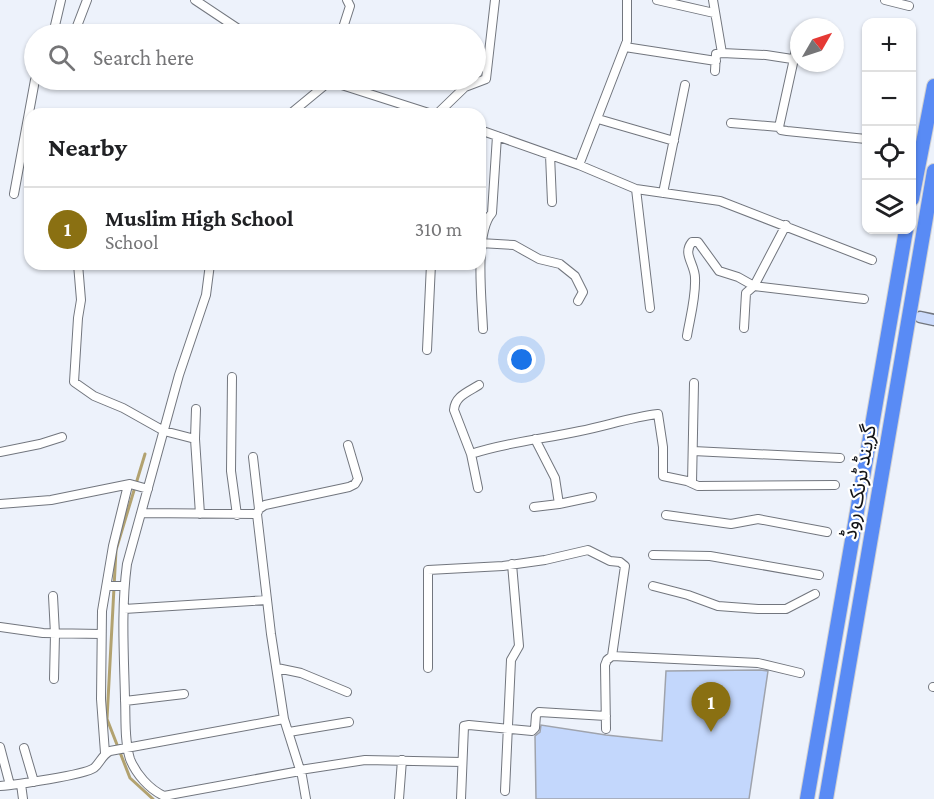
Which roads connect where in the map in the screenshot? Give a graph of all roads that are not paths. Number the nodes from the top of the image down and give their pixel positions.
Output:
1 (61, 0) edge
2 (87, 0) edge
3 (195, 0) edge
4 (347, 0) edge
5 (495, 0) edge
6 (627, 0) edge
7 (661, 0) edge
8 (712, 0) edge
9 (885, 0) edge
10 (909, 6) dead end
11 (714, 13) junction
12 (55, 24) edge
13 (78, 24) edge
14 (231, 24) edge
15 (344, 24) edge
16 (625, 47) junction
17 (722, 53) junction
18 (790, 59) edge
19 (716, 61) junction
20 (790, 69) edge
21 (715, 71) dead end
22 (486, 79) edge
23 (685, 85) dead end
24 (934, 86) edge
25 (33, 90) edge
26 (317, 90) edge
27 (359, 90) edge
28 (462, 90) edge
29 (30, 108) edge
30 (297, 108) edge
31 (414, 108) edge
32 (443, 108) edge
33 (598, 119) junction
34 (731, 123) dead end
35 (779, 127) junction
36 (486, 132) edge
37 (497, 136) junction
38 (862, 138) edge
39 (24, 140) edge
40 (674, 141) junction
41 (550, 155) junction
42 (579, 165) junction
43 (934, 171) edge
44 (916, 180) edge
45 (636, 189) junction
46 (663, 193) junction
47 (14, 194) dead end
48 (552, 202) dead end
49 (486, 222) edge
50 (919, 224) edge
51 (786, 225) junction
52 (905, 234) edge
53 (486, 243) edge
54 (872, 260) dead end
55 (78, 270) edge
56 (209, 270) edge
57 (430, 270) edge
58 (482, 270) edge
59 (754, 286) junction
60 (864, 298) dead end
61 (578, 301) dead end
62 (650, 308) dead end
63 (920, 317) dead end
64 (934, 320) edge
65 (744, 328) dead end
66 (483, 329) dead end
67 (687, 336) dead end
68 (427, 350) dead end
69 (232, 377) dead end
70 (694, 383) dead end
71 (479, 385) dead end
72 (196, 409) dead end
73 (162, 430) junction
74 (62, 438) dead end
75 (195, 439) junction
76 (535, 439) junction
77 (348, 446) dead end
78 (693, 451) junction
79 (0, 452) edge
80 (471, 454) junction
81 (253, 457) dead end
82 (840, 458) dead end
83 (692, 483) junction
84 (129, 484) junction
85 (835, 485) dead end
86 (145, 488) junction
87 (478, 488) dead end
88 (592, 497) dead end
89 (0, 504) edge
90 (559, 504) junction
91 (534, 507) dead end
92 (258, 512) junction
93 (142, 513) junction
94 (200, 514) junction
95 (666, 514) dead end
96 (237, 515) junction
97 (827, 532) dead end
98 (652, 555) dead end
99 (512, 564) junction
100 (819, 575) dead end
101 (108, 586) junction
102 (122, 586) junction
103 (653, 586) dead end
104 (815, 594) dead end
105 (53, 596) dead end
106 (267, 600) junction
107 (124, 609) junction
108 (0, 627) edge
109 (55, 634) junction
110 (101, 634) junction
111 (612, 656) junction
112 (277, 668) junction
113 (428, 668) dead end
114 (800, 673) dead end
115 (54, 679) dead end
116 (347, 692) dead end
117 (184, 694) dead end
118 (125, 701) junction
119 (606, 716) junction
120 (284, 719) junction
121 (349, 722) dead end
122 (507, 728) junction
123 (606, 729) dead end
124 (289, 732) junction
125 (0, 747) edge
126 (24, 748) dead end
127 (126, 748) junction
128 (109, 752) junction
129 (402, 760) junction
130 (462, 762) junction
131 (300, 770) junction
132 (34, 782) junction
133 (21, 784) junction
134 (10, 785) junction
135 (0, 786) edge
136 (505, 791) dead end
137 (23, 799) edge
138 (306, 799) edge
139 (399, 799) edge
140 (461, 799) edge
141 (807, 799) edge
142 (826, 799) edge

1 - 12 street
2 - 13 street
3 - 14 street
4 - 15 street
5 - 22 street
6 - 16 street
7 - 11 street
8 - 11 street
9 - 10 street
11 - 17 street
16 - 19 street
16 - 33 street
17 - 18 street
17 - 19 street
19 - 21 street
20 - 35 street
23 - 40 street
24 - 44 highway
25 - 29 street
26 - 30 street
27 - 31 street
28 - 32 street
33 - 40 street
33 - 42 street
34 - 35 street
35 - 38 street
36 - 37 street
37 - 41 street
37 - 49 street
39 - 47 street
40 - 46 street
41 - 42 street
41 - 48 street
42 - 45 street
43 - 50 highway, گرینڈ ٹرنک روڈ
45 - 46 street
45 - 62 street
46 - 51 street
50 - 142 highway, گرینڈ ٹرنک روڈ
51 - 54 street
51 - 59 street
52 - 141 highway, گرینڈ ٹرنک روڈ
53 - 61 street
55 - 73 street
56 - 73 street
57 - 68 street
58 - 66 street
59 - 60 street
59 - 65 street
59 - 67 street
63 - 64 street
69 - 96 street
70 - 78 street
71 - 80 street
72 - 75 street
73 - 75 street
73 - 86 street
74 - 79 street
75 - 94 street
76 - 80 street
76 - 83 street
76 - 90 street
77 - 92 street
78 - 82 street
78 - 83 street
80 - 87 street
81 - 92 street
83 - 85 street
84 - 86 street
84 - 89 street
84 - 101 street
86 - 93 street
88 - 90 street
90 - 91 street
92 - 96 street
92 - 106 street
93 - 94 street
93 - 102 street
94 - 96 street
95 - 97 street
98 - 100 street
99 - 111 street
99 - 113 street
99 - 122 street
101 - 102 street
101 - 110 street
102 - 107 street
103 - 104 street
105 - 109 street
106 - 107 street
106 - 112 street
107 - 118 street
108 - 109 street
109 - 110 street
109 - 115 street
110 - 128 street
111 - 114 street
111 - 119 street
112 - 116 street
112 - 120 street
117 - 118 street
118 - 127 street
119 - 122 street
119 - 123 street
120 - 124 street
120 - 127 street
121 - 124 street
122 - 130 street
122 - 136 street
124 - 131 street
125 - 134 street
126 - 132 street
127 - 128 street
127 - 131 street
128 - 132 street
129 - 130 street
129 - 131 street
129 - 139 street
130 - 140 street
131 - 138 street
132 - 133 street
133 - 134 street
133 - 137 street
134 - 135 street

